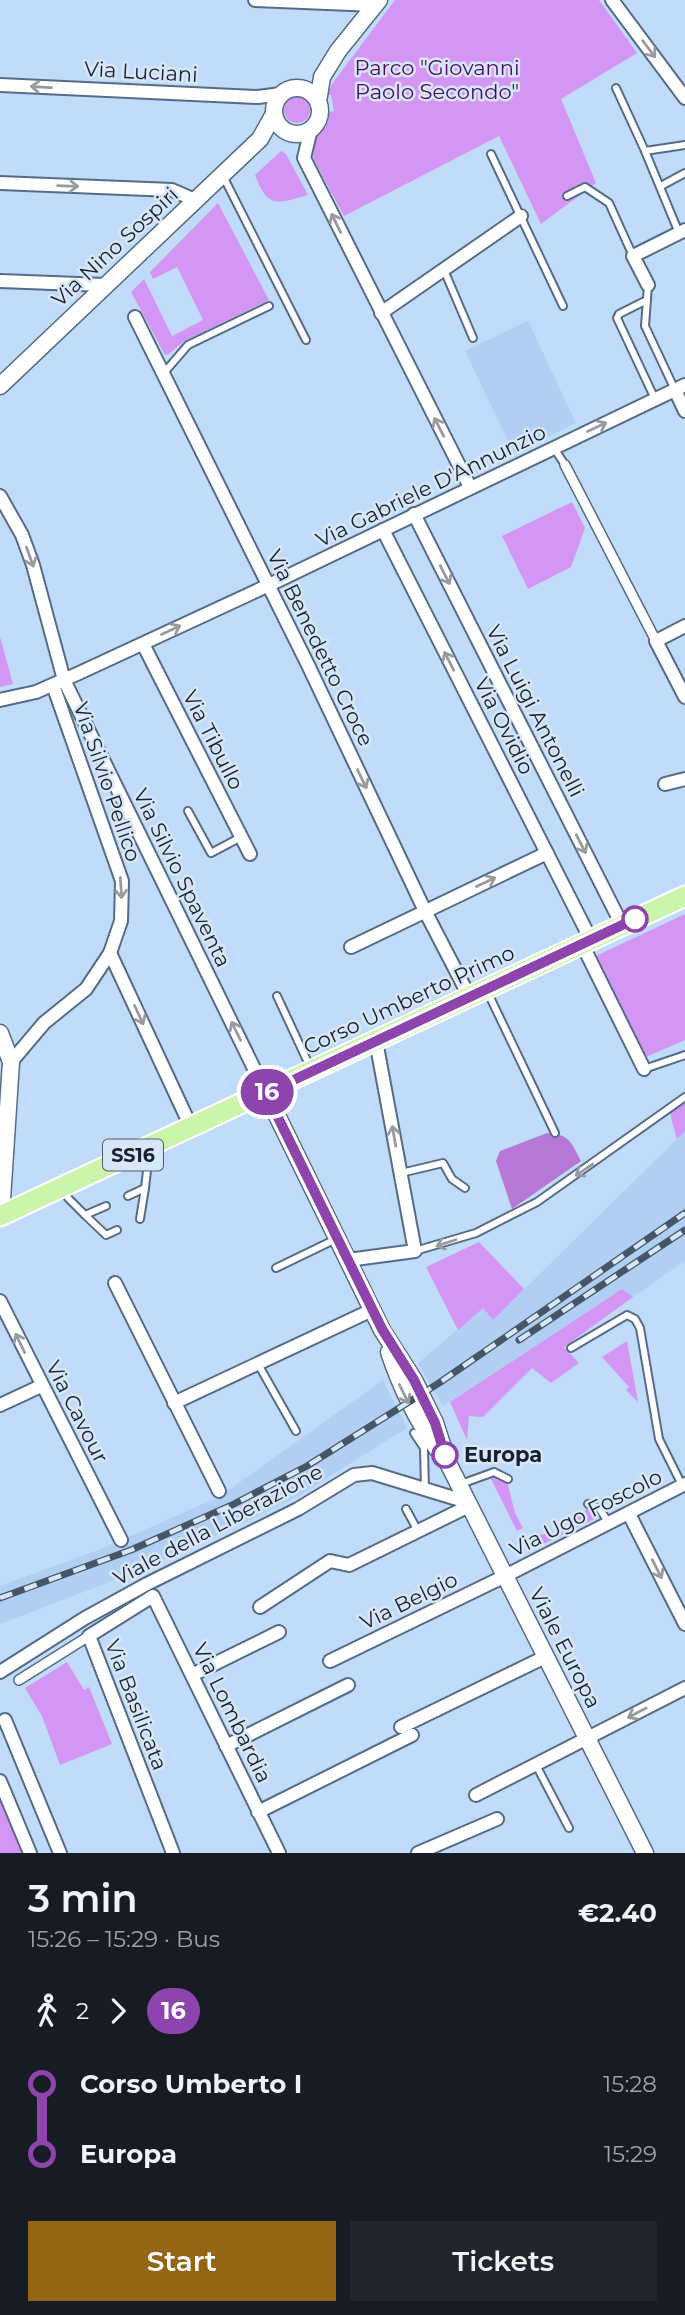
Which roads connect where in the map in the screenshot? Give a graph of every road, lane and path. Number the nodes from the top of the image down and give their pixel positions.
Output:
1 (255, 0) edge
2 (612, 0) edge
3 (331, 1) edge
4 (377, 3) edge
5 (338, 51) junction
6 (0, 85) edge
7 (296, 88) junction
8 (616, 88) dead end
9 (281, 94) junction
10 (685, 98) edge
11 (318, 102) junction
12 (274, 114) junction
13 (311, 129) junction
14 (288, 132) junction
15 (260, 139) junction
16 (685, 145) edge
17 (645, 151) junction
18 (491, 154) dead end
19 (685, 173) edge
20 (222, 175) junction
21 (0, 183) edge
22 (661, 186) junction
23 (567, 196) dead end
24 (195, 200) junction
25 (521, 216) junction
26 (682, 231) edge
27 (633, 256) junction
28 (444, 270) junction
29 (0, 281) edge
30 (105, 285) junction
31 (648, 285) joint
32 (646, 300) junction
33 (269, 306) dead end
34 (563, 306) dead end
35 (381, 313) junction
36 (135, 317) dead end
37 (473, 338) dead end
38 (306, 340) dead end
39 (163, 374) junction
40 (0, 386) edge
41 (680, 387) edge
42 (655, 399) junction
43 (685, 411) edge
44 (554, 448) junction
45 (565, 465) joint
46 (470, 488) junction
47 (0, 496) edge
48 (414, 514) junction
49 (383, 530) junction
50 (269, 585) junction
51 (685, 626) edge
52 (656, 641) junction
53 (143, 643) junction
54 (59, 682) junction
55 (685, 697) edge
56 (0, 700) edge
57 (685, 779) edge
58 (665, 784) dead end
59 (188, 811) dead end
60 (241, 836) junction
61 (547, 853) junction
62 (250, 854) dead end
63 (685, 896) edge
64 (425, 911) junction
65 (622, 925) junction
66 (586, 942) junction
67 (351, 947) dead end
68 (110, 954) junction
69 (477, 992) junction
70 (276, 996) dead end
71 (0, 1032) edge
72 (376, 1041) junction
73 (685, 1055) edge
74 (12, 1062) junction
75 (644, 1069) joint
76 (312, 1071) junction
77 (266, 1093) junction
78 (685, 1097) edge
79 (191, 1128) junction
80 (555, 1133) dead end
81 (144, 1150) junction
82 (401, 1173) junction
83 (64, 1188) junction
84 (145, 1188) junction
85 (465, 1188) dead end
86 (128, 1196) dead end
87 (106, 1206) dead end
88 (85, 1215) junction
89 (0, 1216) edge
90 (140, 1219) dead end
91 (117, 1230) dead end
92 (338, 1238) junction
93 (415, 1251) junction
94 (348, 1260) junction
95 (276, 1268) dead end
96 (115, 1283) dead end
97 (0, 1301) edge
98 (372, 1310) junction
99 (571, 1348) dead end
100 (258, 1364) junction
101 (41, 1386) junction
102 (174, 1403) junction
103 (0, 1405) edge
104 (296, 1431) dead end
105 (414, 1433) dead end
106 (508, 1479) dead end
107 (684, 1484) edge
108 (459, 1485) junction
109 (425, 1490) junction
110 (219, 1491) dead end
111 (468, 1504) junction
112 (588, 1504) dead end
113 (406, 1509) dead end
114 (629, 1514) junction
115 (609, 1523) junction
116 (418, 1531) junction
117 (121, 1540) dead end
118 (505, 1576) junction
119 (148, 1600) joint
120 (260, 1607) dead end
121 (685, 1624) edge
122 (279, 1632) dead end
123 (89, 1636) junction
124 (545, 1657) junction
125 (330, 1661) dead end
126 (0, 1672) edge
127 (192, 1675) junction
128 (19, 1680) dead end
129 (348, 1685) dead end
130 (685, 1688) edge
131 (5, 1720) dead end
132 (401, 1727) dead end
133 (412, 1735) dead end
134 (588, 1739) junction
135 (226, 1746) junction
136 (536, 1765) junction
137 (0, 1781) edge
138 (476, 1795) dead end
139 (258, 1812) junction
140 (496, 1819) dead end
141 (569, 1828) dead end
142 (30, 1853) edge
143 (60, 1853) edge
144 (173, 1853) edge
145 (279, 1853) edge
146 (418, 1853) edge
147 (645, 1853) edge

1 - 3 street
2 -> 10 street
3 - 4 street
4 - 5 street
5 - 7 street
5 - 11 street
9 -> 6 street, Via Luciani
7 - 9 street
7 - 11 street
8 - 17 lane
9 - 12 street
11 - 13 street
12 - 14 street
12 - 15 street, Via Nino Sospiri
13 - 14 street
35 -> 13 street
14 - 15 street, Via Nino Sospiri
15 - 20 street, Via Nino Sospiri
16 - 17 lane
17 - 22 lane
18 - 25 lane
19 - 22 lane
20 - 24 street, Via Nino Sospiri
20 - 38 lane
21 -> 24 street
22 - 26 lane
23 - 27 lane
24 - 30 street, Via Nino Sospiri
25 - 28 street
25 - 34 lane
26 - 27 street
27 - 31 street
28 - 35 street
28 - 37 lane
29 - 30 street
30 - 40 street, Via Nino Sospiri
31 - 32 lane
32 - 41 lane
32 - 42 lane
33 - 39 lane
46 -> 35 street
36 - 39 street, Via Benedetto Croce
39 - 50 street, Via Benedetto Croce
41 - 42 street, Via Gabriele D'Annunzio
41 - 43 street
44 -> 42 street, Via Gabriele D'Annunzio
44 - 45 lane
44 - 46 street, Via Gabriele D'Annunzio
45 - 52 street
46 - 48 street, Via Gabriele D'Annunzio
47 -> 54 street
48 - 49 street, Via Gabriele D'Annunzio
48 -> 65 street, Via Luigi Antonelli
49 - 50 street, Via Gabriele D'Annunzio
61 -> 49 street, Via Ovidio
53 -> 50 street, Via Gabriele D'Annunzio
50 -> 64 street, Via Benedetto Croce
51 - 52 street
52 - 55 street
53 - 54 street, Via Gabriele D'Annunzio
53 - 60 street, Via Tibullo
54 - 56 street, Via Gabriele D'Annunzio
54 -> 68 street, Via Silvio Pellico
77 -> 54 street, Via Silvio Spaventa
57 - 58 street
59 - 60 lane
60 - 62 street, Via Tibullo
64 -> 61 street
61 - 66 street, Via Ovidio
63 - 65 main road, Corso Umberto Primo / SS16
64 - 67 street
64 - 69 street, Via Benedetto Croce
65 - 66 main road, Corso Umberto Primo / SS16
66 - 69 main road, Corso Umberto Primo / SS16
66 - 75 street, Via Ovidio
68 - 74 street, Via Silvio Pellico
68 -> 79 street
69 - 72 main road, Corso Umberto Primo / SS16
69 - 80 lane
70 - 76 lane
71 - 74 street
72 - 76 main road, Corso Umberto Primo / SS16
82 -> 72 street
73 - 75 lane
74 - 89 street
76 - 77 main road, Corso Umberto Primo / SS16
77 - 79 main road, Corso Umberto Primo / SS16
77 - 92 street, Viale Europa
78 -> 93 lane
79 - 81 main road, Corso Umberto Primo / SS16
81 - 83 main road, Corso Umberto Primo / SS16
81 - 84 lane
82 - 85 lane
82 - 93 street
83 - 88 lane
83 - 89 main road, Corso Umberto Primo / SS16
84 - 86 lane
84 - 90 lane
87 - 88 lane
88 - 91 lane
92 - 94 street, Viale Europa
92 - 95 lane
93 - 94 street
94 - 98 street, Viale Europa
96 - 102 street
101 -> 97 street, Via Cavour
98 - 100 street
98 - 108 street, Viale Europa
99 - 107 lane
100 - 102 street
100 - 104 lane
101 - 103 street
101 - 117 street, Via Cavour
102 - 110 street
105 - 109 lane
106 - 108 lane
107 - 114 street, Via Ugo Foscolo
108 - 111 street, Viale Europa
109 - 111 street, Viale della Liberazione
109 - 126 street, Viale della Liberazione
111 - 116 street
111 - 118 street, Viale Europa
112 - 115 lane
113 - 116 lane
114 - 115 street, Via Ugo Foscolo
114 -> 121 street
115 - 118 street, Via Ugo Foscolo
116 - 120 street
118 - 124 street, Viale Europa
118 - 125 street, Via Belgio
119 - 123 street, Via Basilicata
119 - 127 street, Via Lombardia
122 - 127 street
123 - 128 street
123 - 144 street, Via Basilicata
124 - 132 street
124 - 134 street, Viale Europa
127 - 135 street, Via Lombardia
129 - 135 street
130 -> 134 street
131 - 143 street
133 - 139 street
134 - 136 street
134 - 147 street, Viale Europa
135 - 139 street, Via Lombardia
136 - 138 street
136 - 141 lane
137 - 142 street
139 - 145 street, Via Lombardia
140 - 146 street

